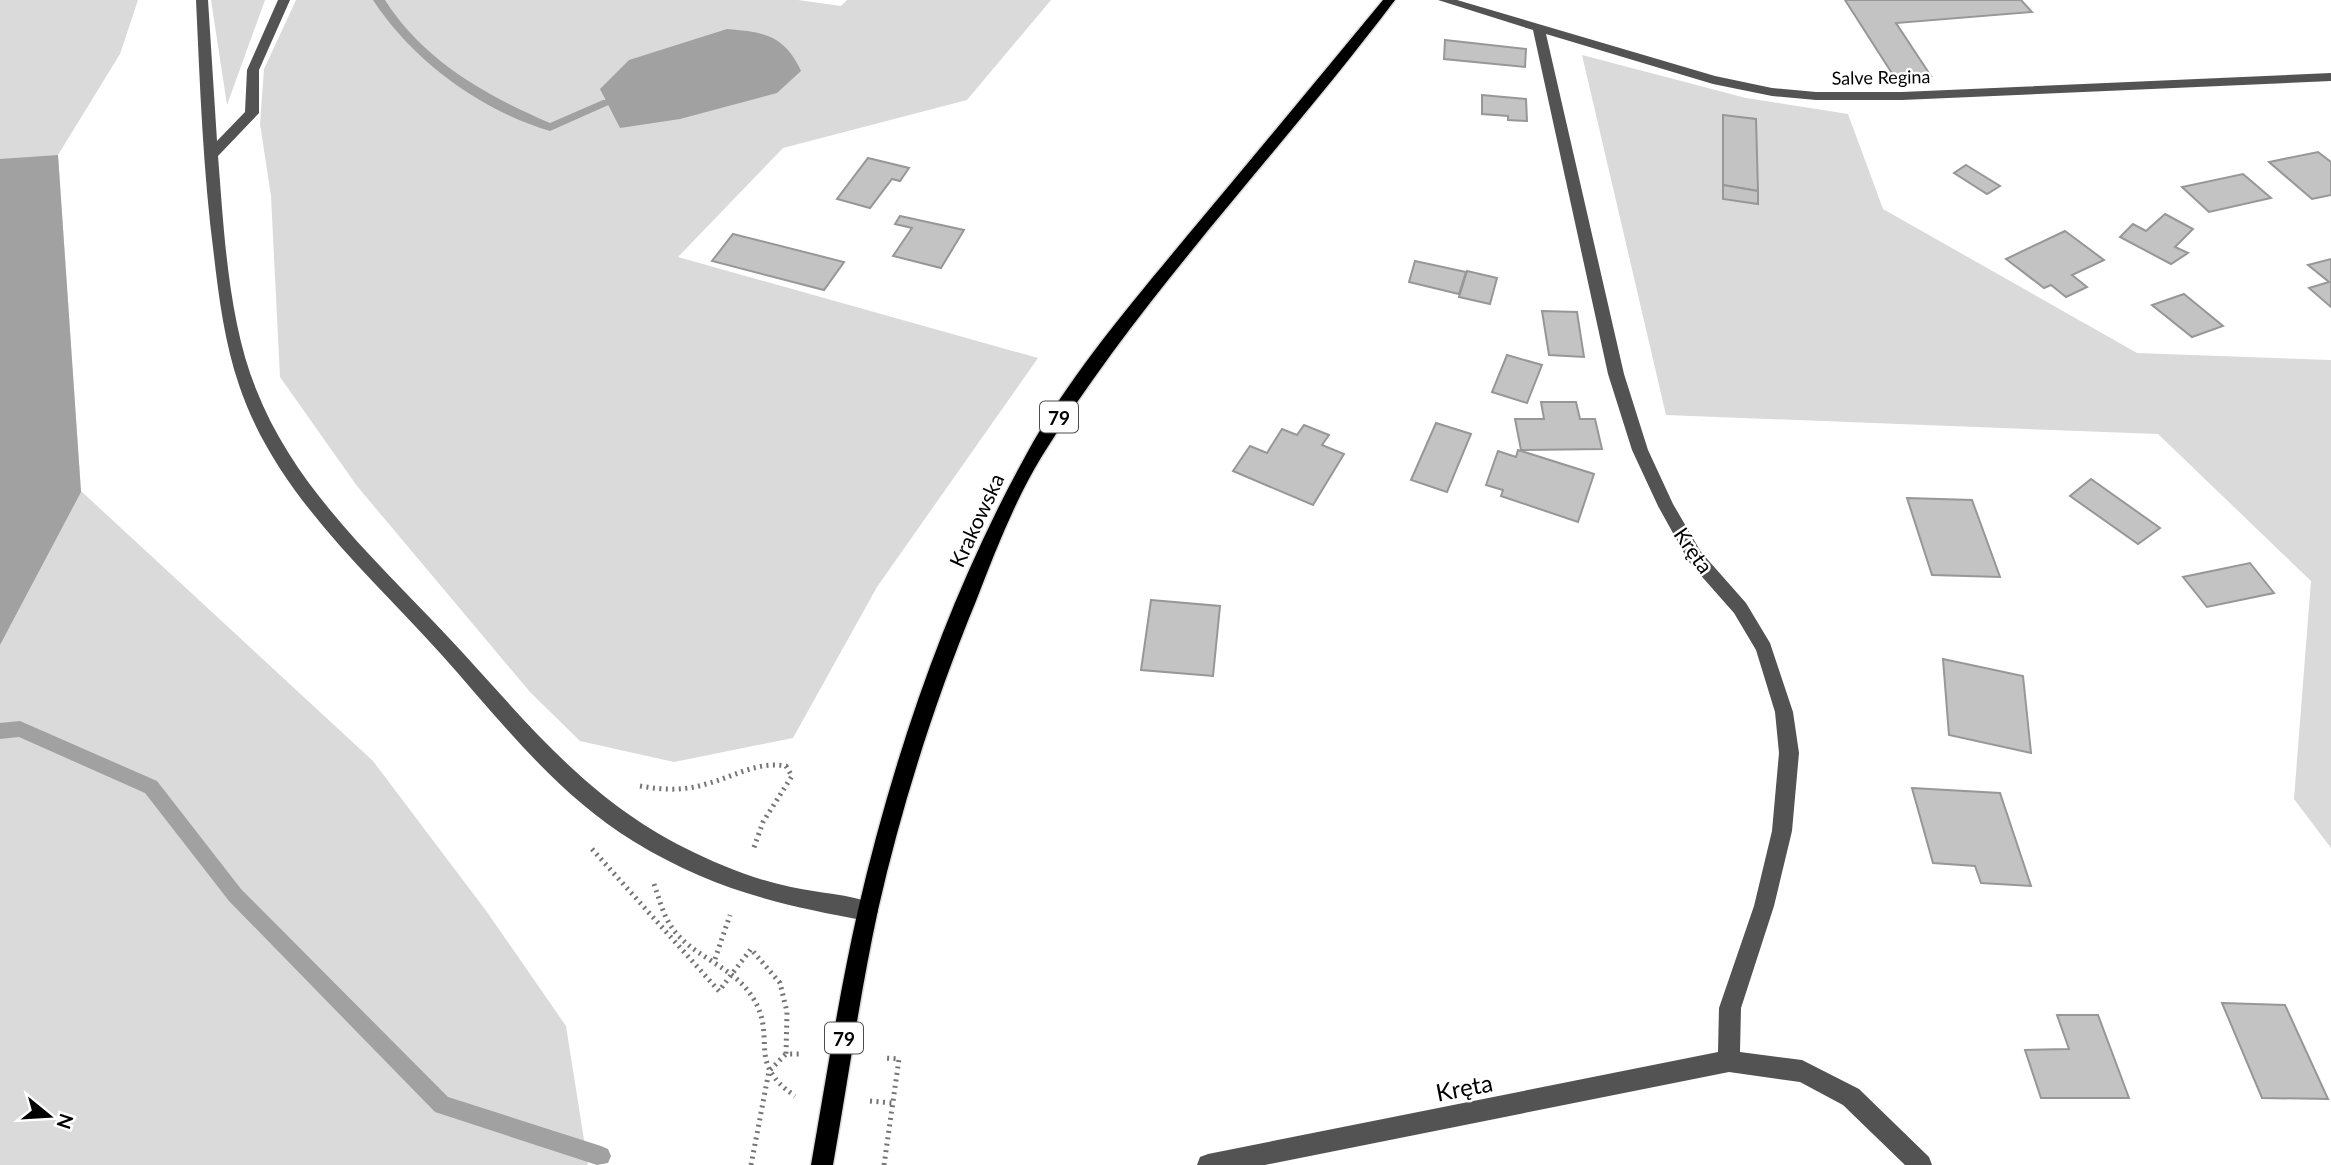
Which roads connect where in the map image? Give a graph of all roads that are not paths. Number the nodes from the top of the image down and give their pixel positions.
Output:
1 (202, 0) edge
2 (284, 0) edge
3 (1389, 0) edge
4 (1444, 0) edge
5 (1539, 30) junction
6 (2331, 77) edge
7 (211, 155) junction
8 (868, 911) junction
9 (1729, 1061) junction
10 (822, 1165) edge
11 (1208, 1165) edge
12 (1921, 1165) edge

1 - 7 street
2 - 7 street
3 - 8 main road, Krakowska / 79
4 - 5 street, Salve Regina
5 - 6 street, Salve Regina
5 - 9 street, Kręta
7 - 8 street
8 - 10 main road, Krakowska / 79
9 - 11 street, Kręta
9 - 12 street, Kręta

